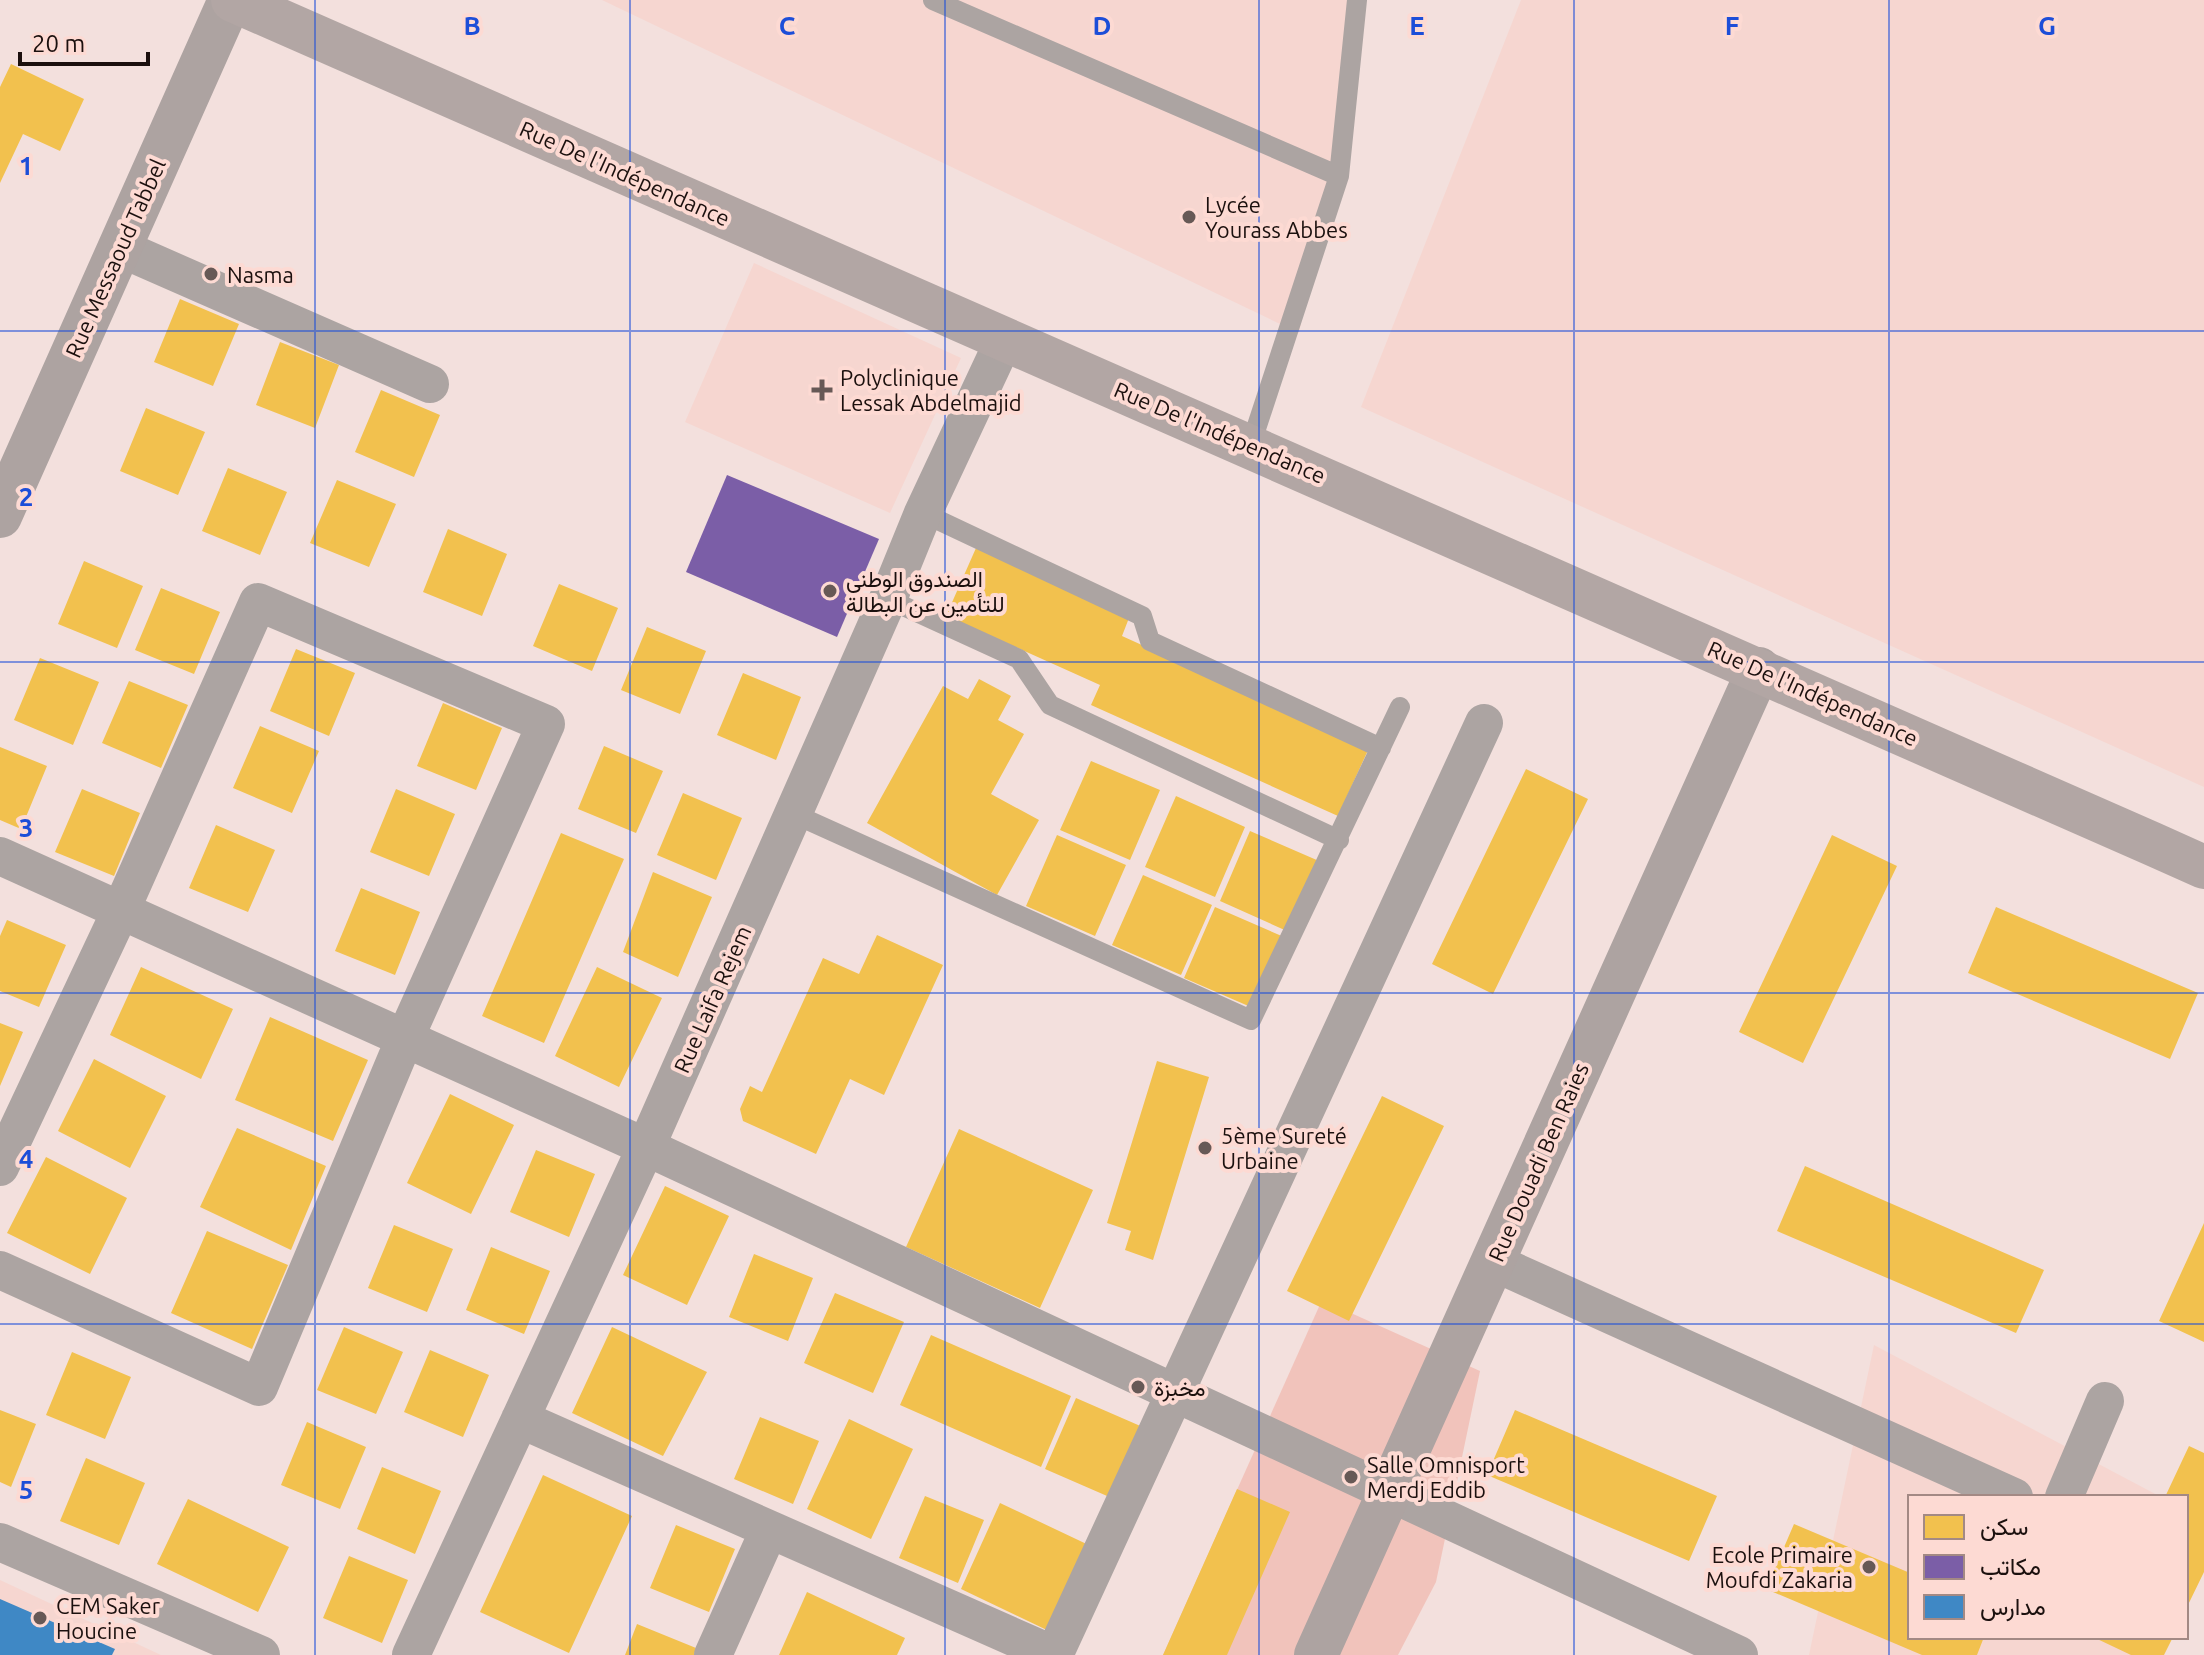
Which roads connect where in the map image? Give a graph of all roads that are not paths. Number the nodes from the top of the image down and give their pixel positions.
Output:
1 (232, 0) edge
2 (933, 0) edge
3 (1357, 0) edge
4 (1339, 176) junction
5 (120, 248) junction
6 (1004, 340) junction
7 (430, 384) dead end
8 (1251, 444) junction
9 (923, 513) junction
10 (0, 516) edge
11 (888, 599) junction
12 (1759, 669) junction
13 (1400, 707) dead end
14 (1484, 723) dead end
15 (1381, 748) junction
16 (794, 814) junction
17 (1339, 840) junction
18 (0, 856) edge
19 (2204, 867) edge
20 (121, 910) junction
21 (405, 1038) junction
22 (646, 1147) junction
23 (0, 1167) edge
24 (1493, 1262) junction
25 (0, 1270) edge
26 (1176, 1395) junction
27 (2105, 1401) dead end
28 (520, 1419) junction
29 (1389, 1494) junction
30 (2010, 1495) edge
31 (2065, 1495) edge
32 (769, 1530) junction
33 (0, 1542) edge
34 (1055, 1654) edge
35 (261, 1655) edge
36 (411, 1655) edge
37 (713, 1655) edge
38 (1316, 1655) edge
39 (1739, 1655) edge

1 - 5 street, Rue Messaoud Tabbel
1 - 6 main road, Rue De l'Indépendance
2 - 4 lane
3 - 4 lane
4 - 8 lane
5 - 7 street
5 - 10 street, Rue Messaoud Tabbel
6 - 8 main road, Rue De l'Indépendance
6 - 9 street, Rue Laifa Rejem
8 - 12 main road, Rue De l'Indépendance
9 - 11 street, Rue Laifa Rejem
9 - 15 lane
11 - 16 street, Rue Laifa Rejem
11 - 17 lane
12 - 19 main road, Rue De l'Indépendance
12 - 24 street, Rue Douadi Ben Raies
13 - 15 lane
14 - 26 street
15 - 17 lane
16 - 17 lane
16 - 22 street, Rue Laifa Rejem
18 - 20 street
20 - 21 street
20 - 21 street
20 - 23 street
21 - 22 street
21 - 25 street
22 - 26 street
22 - 28 street, Rue Laifa Rejem
24 - 29 street, Rue Douadi Ben Raies
24 - 30 street
26 - 29 street
26 - 34 street
27 - 31 street
28 - 32 street
28 - 36 street, Rue Laifa Rejem
29 - 38 street, Rue Douadi Ben Raies
29 - 39 street
32 - 34 street
32 - 37 street
33 - 35 street

